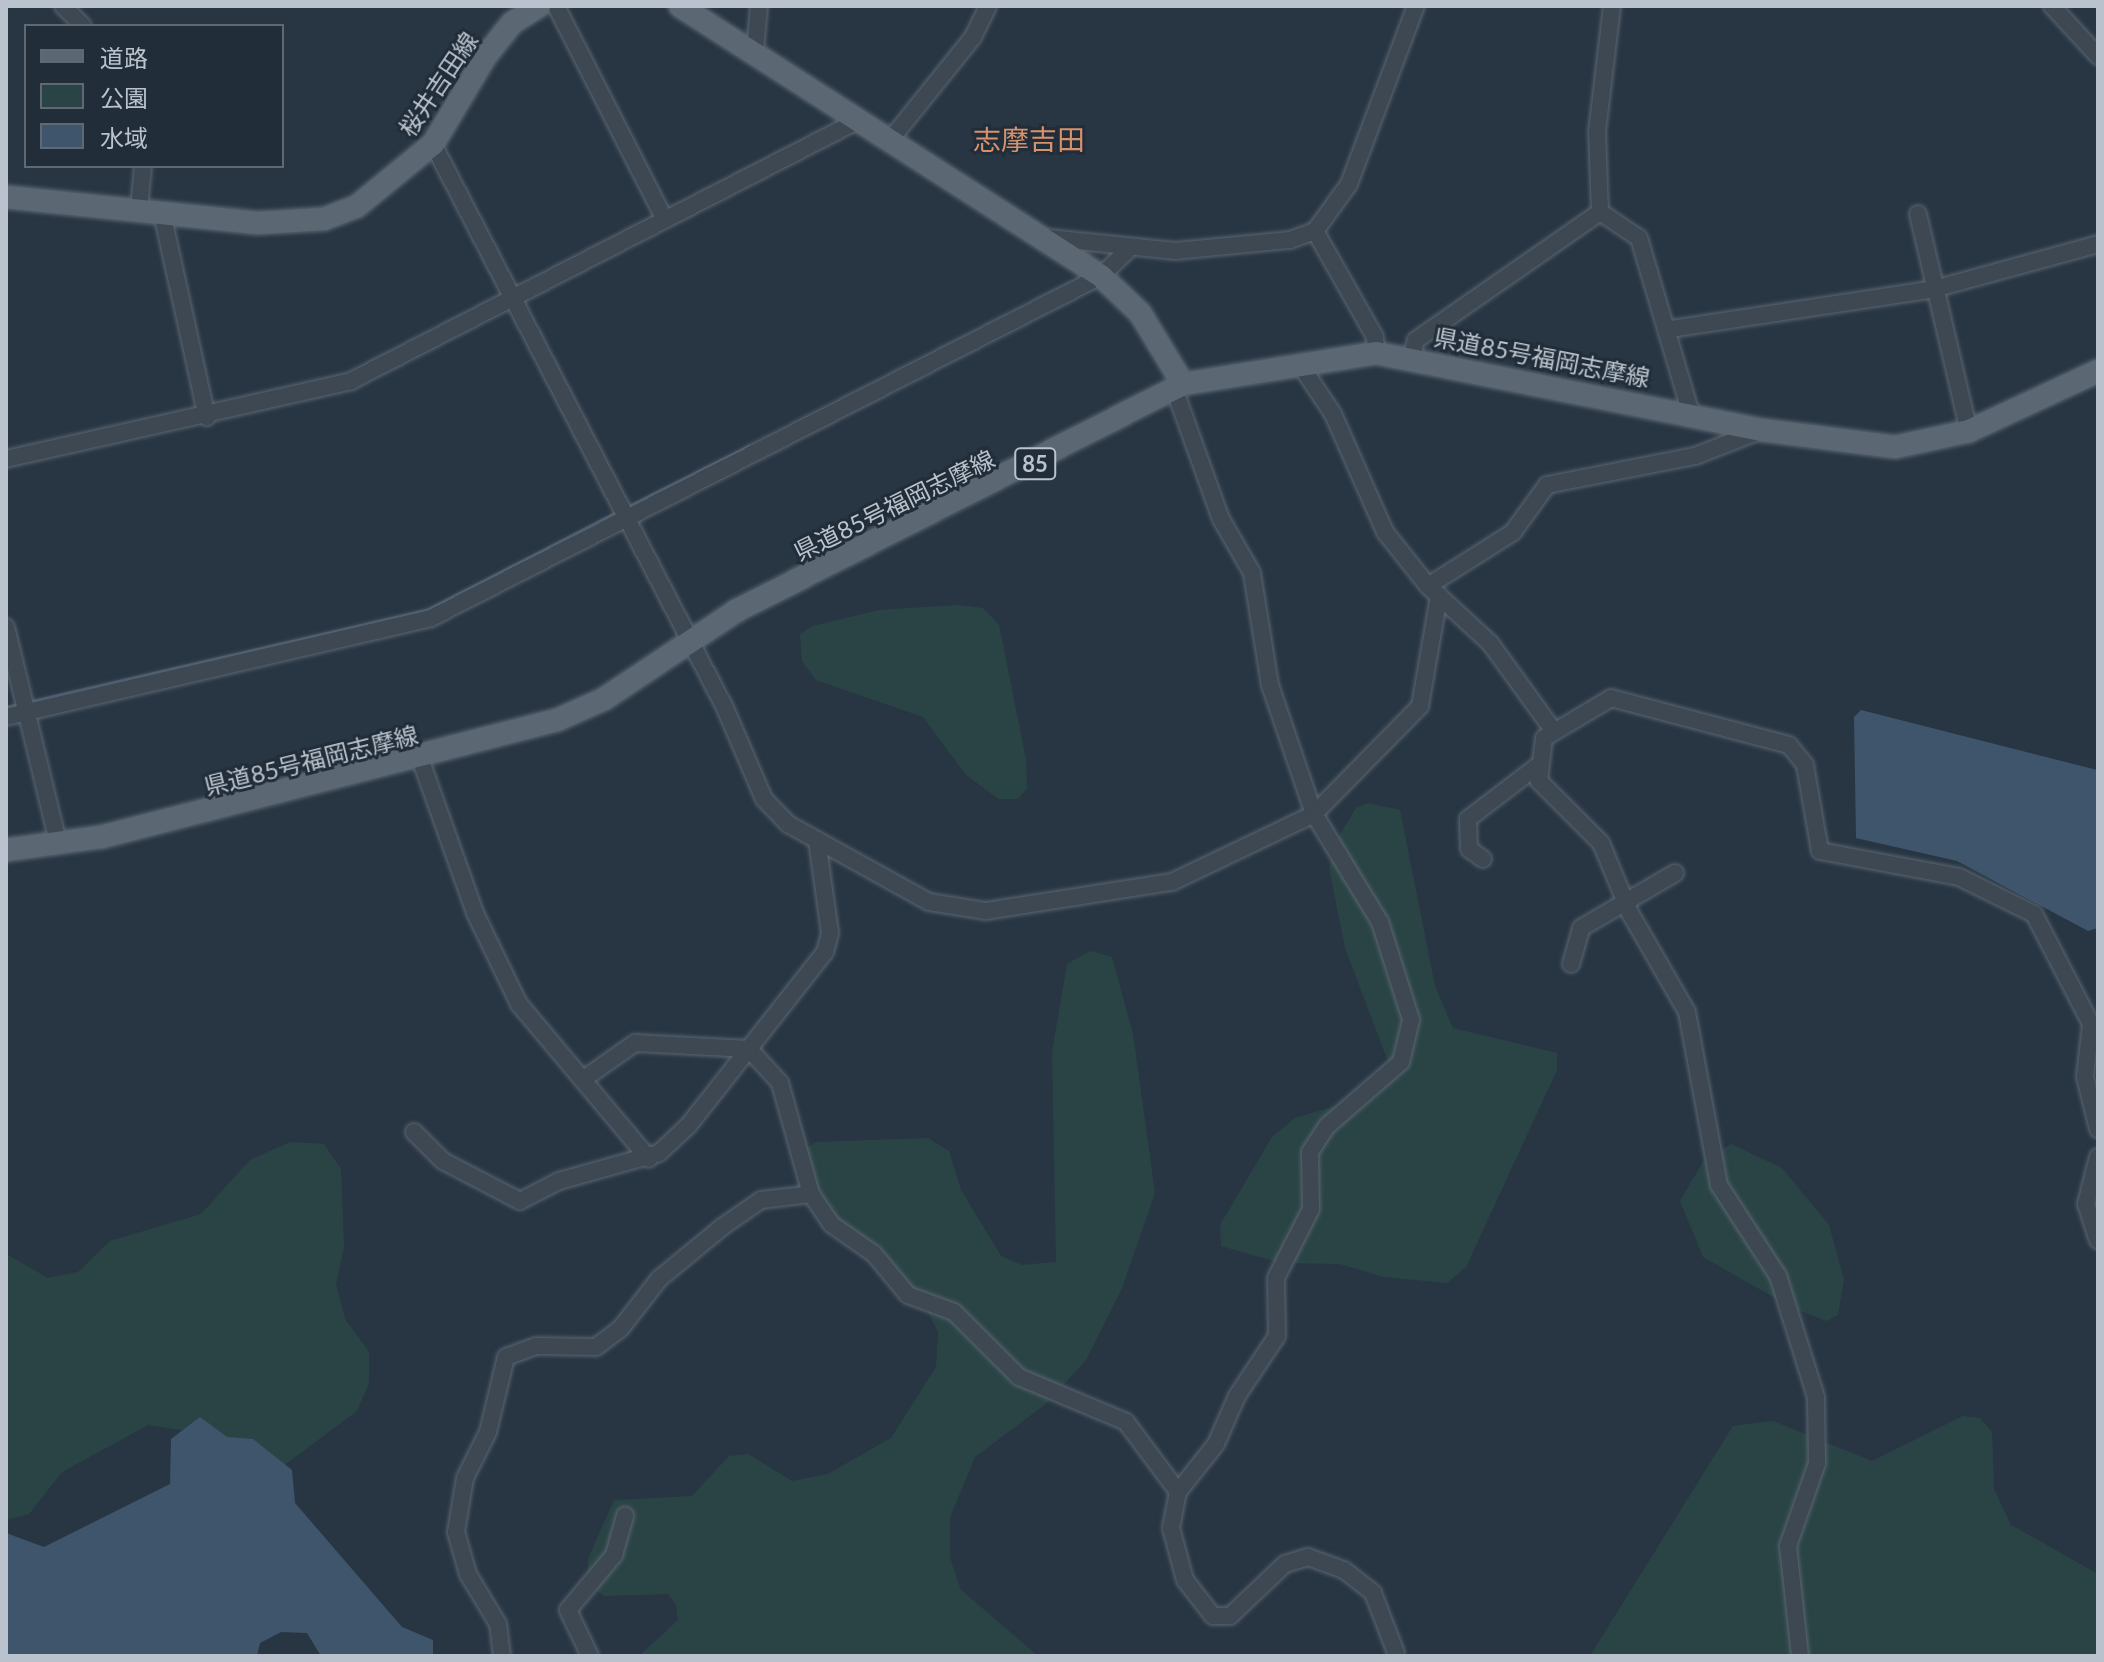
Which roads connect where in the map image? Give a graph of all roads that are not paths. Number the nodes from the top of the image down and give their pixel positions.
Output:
1 (63, 6) edge
2 (539, 6) edge
3 (556, 6) edge
4 (680, 6) edge
5 (759, 6) edge
6 (988, 6) edge
7 (1416, 6) edge
8 (1612, 6) edge
9 (2052, 6) edge
10 (81, 24) edge
11 (755, 51) junction
12 (2098, 56) edge
13 (859, 120) junction
14 (891, 139) junction
15 (433, 144) junction
16 (143, 168) edge
17 (6, 197) edge
18 (139, 210) junction
19 (1600, 212) junction
20 (162, 213) junction
21 (1918, 214) dead end
22 (665, 220) junction
23 (1315, 231) junction
24 (1047, 238) junction
25 (2098, 244) edge
26 (1127, 251) junction
27 (1101, 276) junction
28 (1934, 289) junction
29 (511, 294) junction
30 (1671, 329) junction
31 (1376, 353) junction
32 (1412, 357) junction
33 (1299, 363) junction
34 (2098, 371) edge
35 (1178, 386) junction
36 (1691, 413) junction
37 (207, 417) junction
38 (1762, 430) junction
39 (1969, 431) junction
40 (6, 459) edge
41 (624, 520) junction
42 (1434, 591) junction
43 (6, 627) edge
44 (684, 640) junction
45 (27, 712) junction
46 (6, 717) edge
47 (1553, 730) junction
48 (421, 761) junction
49 (1536, 767) junction
50 (1314, 814) junction
51 (817, 840) junction
52 (58, 842) junction
53 (6, 850) edge
54 (1483, 859) dead end
55 (1675, 873) dead end
56 (1624, 899) junction
57 (1571, 964) dead end
58 (749, 1049) junction
59 (585, 1078) junction
60 (2098, 1129) edge
61 (414, 1132) dead end
62 (2098, 1157) edge
63 (649, 1159) junction
64 (811, 1194) junction
65 (2098, 1240) edge
66 (1178, 1492) junction
67 (625, 1516) dead end
68 (1396, 1653) dead end
69 (502, 1656) edge
70 (590, 1656) edge
71 (1800, 1656) edge

1 - 10 street
2 - 15 main road, 桜井吉田線
3 - 22 street
4 - 11 main road
5 - 11 street
6 - 14 street
7 - 23 street
8 - 19 street
9 - 12 street
11 - 13 main road
13 - 14 main road
13 - 22 street
14 - 24 main road
15 - 20 main road, 桜井吉田線
15 - 29 street
16 - 18 street
17 - 18 main road, 桜井吉田線
18 - 20 main road, 桜井吉田線
19 - 30 street
19 - 32 street
20 - 37 street
21 - 28 street
22 - 29 street
23 - 26 street
23 - 31 street
24 - 26 street
24 - 27 main road
25 - 28 street
26 - 27 street
27 - 35 main road
27 - 41 street
28 - 30 street
28 - 39 street
29 - 37 street
29 - 41 street
30 - 36 street
31 - 32 main road, 県道85号福岡志摩線 / 85
31 - 33 main road, 県道85号福岡志摩線 / 85
32 - 36 main road, 県道85号福岡志摩線 / 85
33 - 35 main road, 県道85号福岡志摩線 / 85
33 - 42 street
34 - 39 main road, 県道85号福岡志摩線 / 85
35 - 44 main road, 県道85号福岡志摩線 / 85
35 - 50 street
36 - 38 main road, 県道85号福岡志摩線 / 85
37 - 40 street
38 - 39 main road, 県道85号福岡志摩線 / 85
38 - 42 street
41 - 44 street
41 - 45 street
42 - 47 street
42 - 50 street
43 - 45 street
44 - 48 main road, 県道85号福岡志摩線 / 85
44 - 51 street
45 - 46 street
45 - 52 street
47 - 49 street
47 - 60 street
48 - 52 main road, 県道85号福岡志摩線 / 85
48 - 59 street
49 - 54 street
49 - 56 street
50 - 51 street
50 - 66 street
51 - 58 street
52 - 53 main road, 県道85号福岡志摩線 / 85
55 - 56 street
56 - 57 street
56 - 71 street
58 - 59 street
58 - 63 street
58 - 64 street
59 - 63 street
61 - 63 street
62 - 65 street
64 - 66 street
64 - 69 street
66 - 68 street
67 - 70 street

